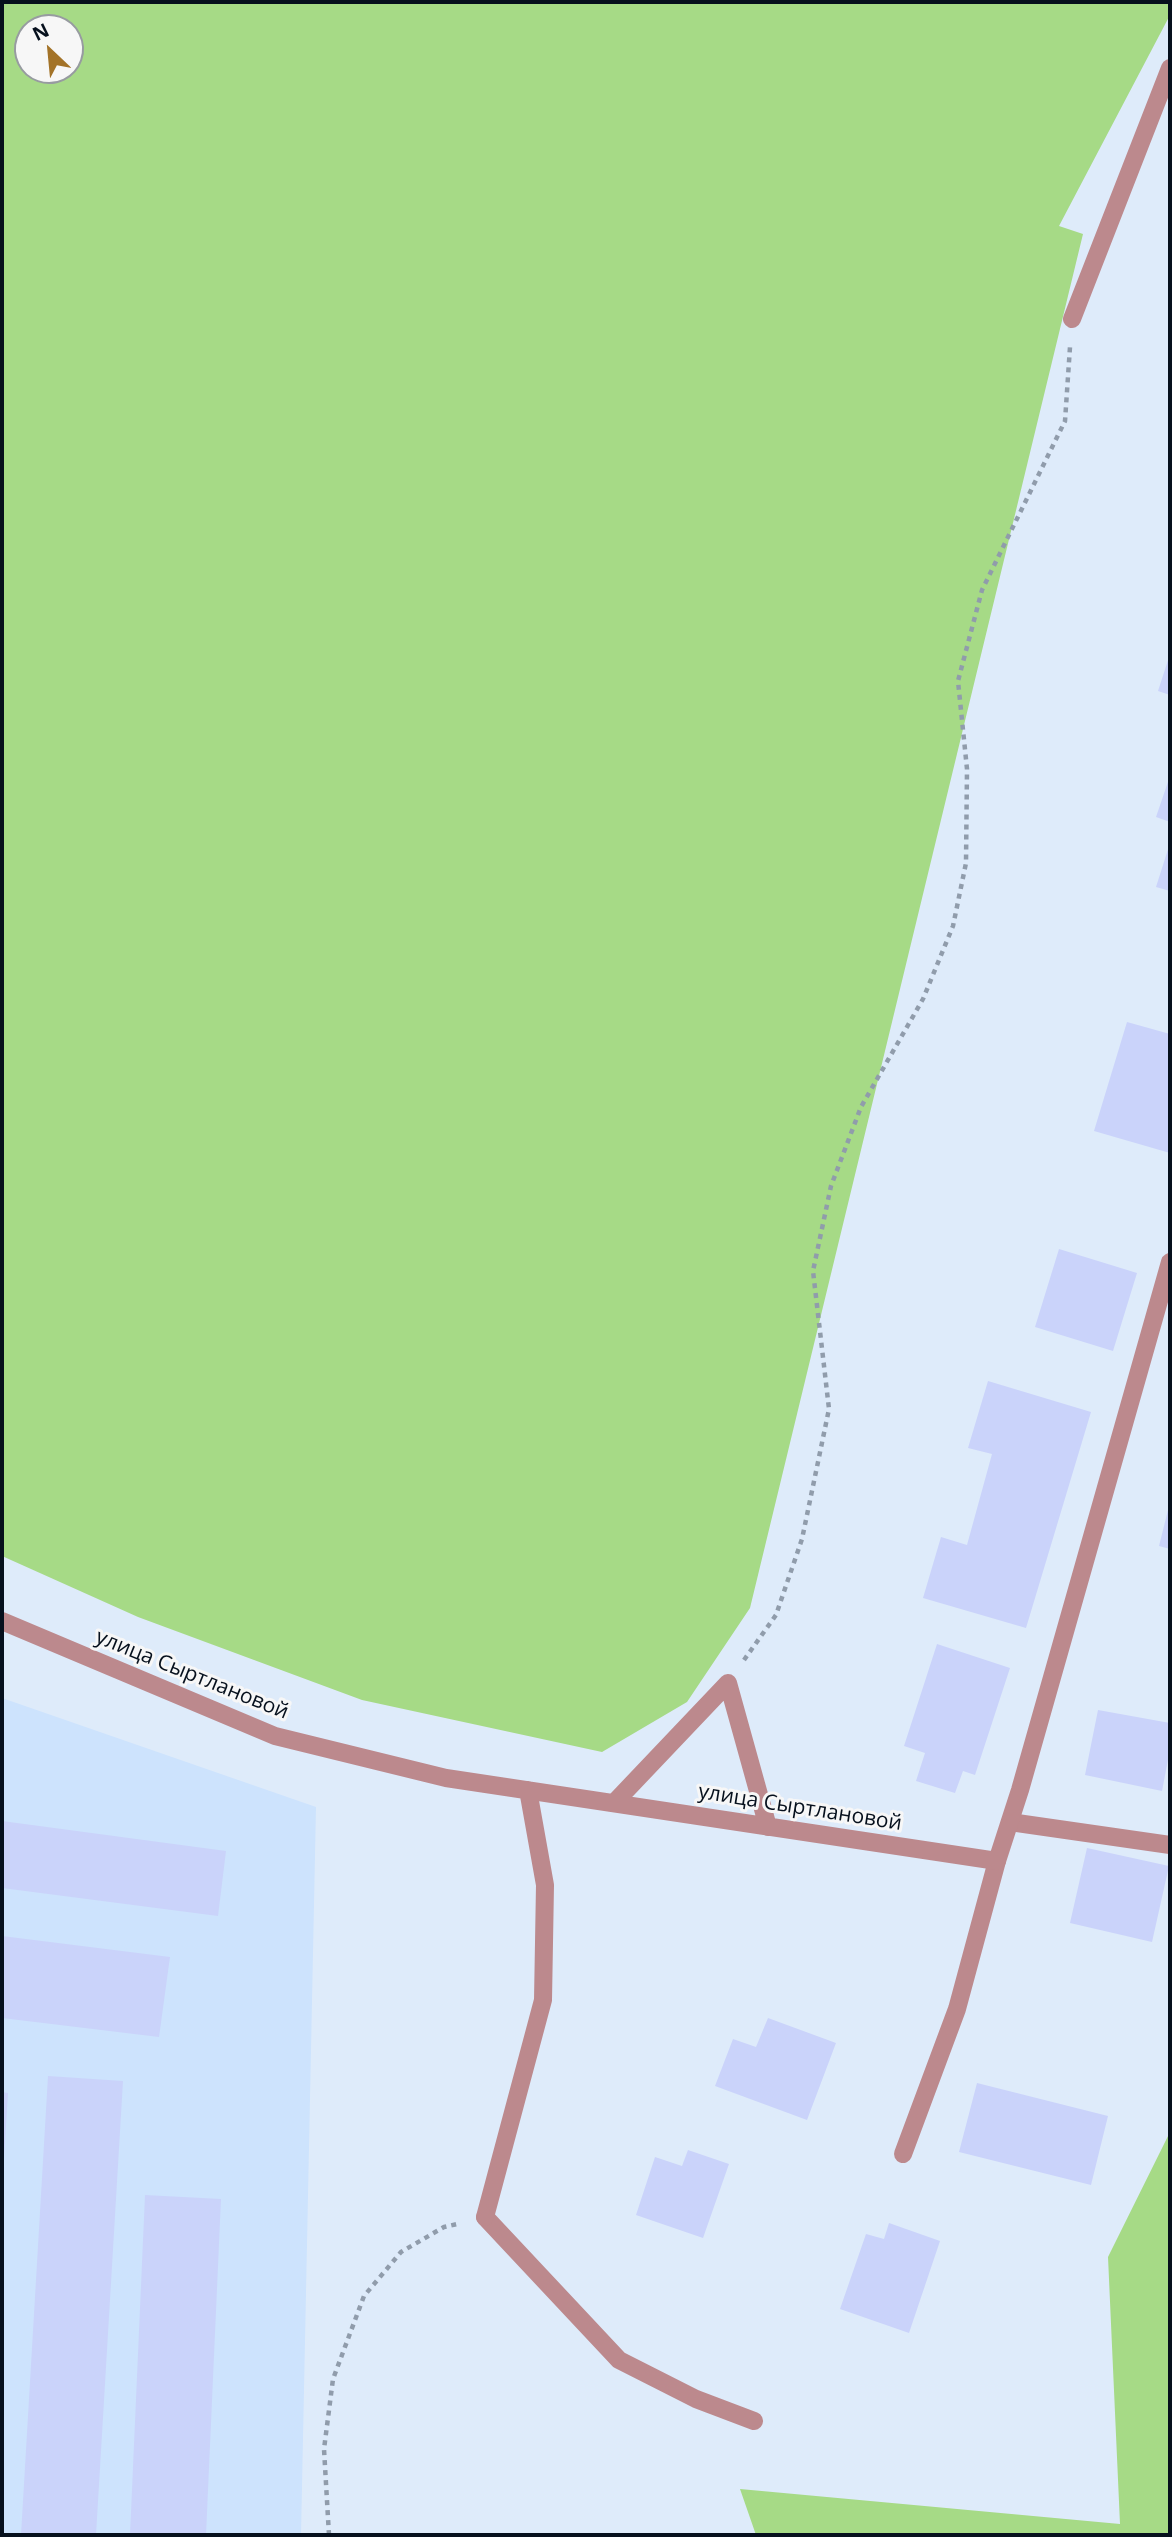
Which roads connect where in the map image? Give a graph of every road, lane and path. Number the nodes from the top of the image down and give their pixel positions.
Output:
1 (1170, 68) edge
2 (1072, 319) joint
3 (1170, 1262) edge
4 (2, 1621) edge
5 (728, 1683) junction
6 (528, 1790) junction
7 (614, 1803) junction
8 (1010, 1822) junction
9 (768, 1827) junction
10 (1170, 1845) edge
11 (997, 1861) junction
12 (903, 2154) dead end
13 (485, 2217) junction
14 (754, 2421) dead end
15 (329, 2535) edge

1 - 2 street
2 - 5 path
3 - 8 street
4 - 6 street, улица Сыртлановой
5 - 7 street
5 - 9 street
6 - 7 street, улица Сыртлановой
6 - 13 street
7 - 9 street, улица Сыртлановой
8 - 10 street
8 - 11 street
9 - 11 street, улица Сыртлановой
11 - 12 street
13 - 14 street
13 - 15 path

